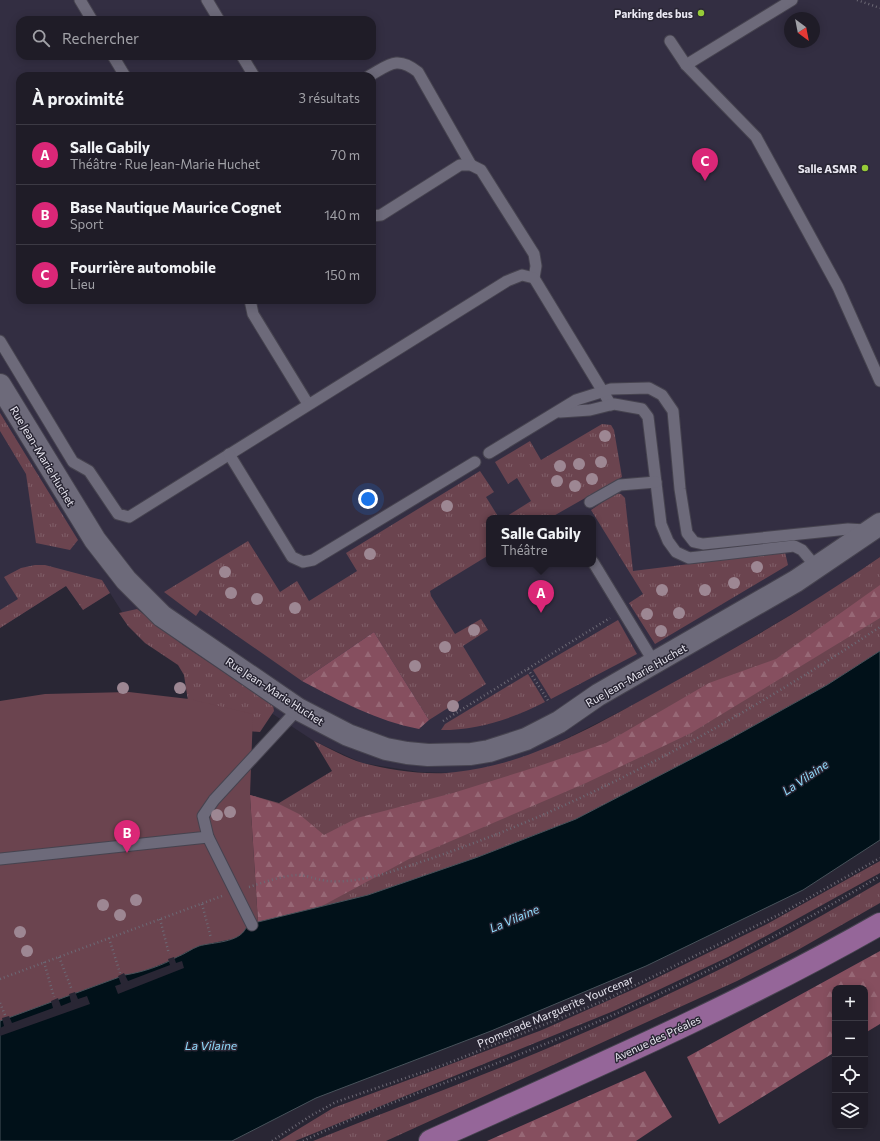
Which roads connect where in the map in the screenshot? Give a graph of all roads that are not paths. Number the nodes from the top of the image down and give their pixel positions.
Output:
1 (80, 0) edge
2 (207, 0) edge
3 (792, 0) edge
4 (90, 16) edge
5 (217, 16) edge
6 (670, 41) dead end
7 (115, 60) edge
8 (244, 60) edge
9 (686, 65) junction
10 (123, 72) edge
11 (252, 72) edge
12 (376, 72) edge
13 (471, 165) junction
14 (376, 215) edge
15 (534, 278) junction
16 (251, 304) edge
17 (0, 341) edge
18 (880, 381) edge
19 (0, 385) edge
20 (602, 392) junction
21 (308, 404) junction
22 (611, 405) junction
23 (557, 412) junction
24 (489, 453) dead end
25 (228, 454) junction
26 (475, 462) dead end
27 (656, 482) junction
28 (590, 502) dead end
29 (875, 528) edge
30 (596, 567) edge
31 (817, 568) junction
32 (655, 664) junction
33 (298, 709) junction
34 (208, 838) junction
35 (0, 859) edge
36 (880, 924) edge
37 (252, 925) dead end
38 (430, 1141) edge

1 - 4 lane
2 - 5 lane
3 - 9 lane
6 - 9 lane
7 - 10 lane
8 - 11 lane
9 - 18 lane
12 - 13 lane
13 - 14 lane
13 - 15 lane
15 - 20 lane
15 - 21 lane
16 - 21 lane
17 - 25 lane
19 - 33 street, Rue Jean-Marie Huchet
20 - 22 lane
20 - 23 lane
20 - 29 lane
21 - 25 lane
22 - 23 lane
22 - 27 lane
23 - 24 lane
25 - 26 lane
27 - 28 lane
27 - 31 lane
29 - 31 street, Rue Jean-Marie Huchet
30 - 32 lane
31 - 32 street, Rue Jean-Marie Huchet
32 - 33 street, Rue Jean-Marie Huchet
33 - 34 lane
34 - 35 lane
34 - 37 lane
36 - 38 main road, Avenue des Préales

